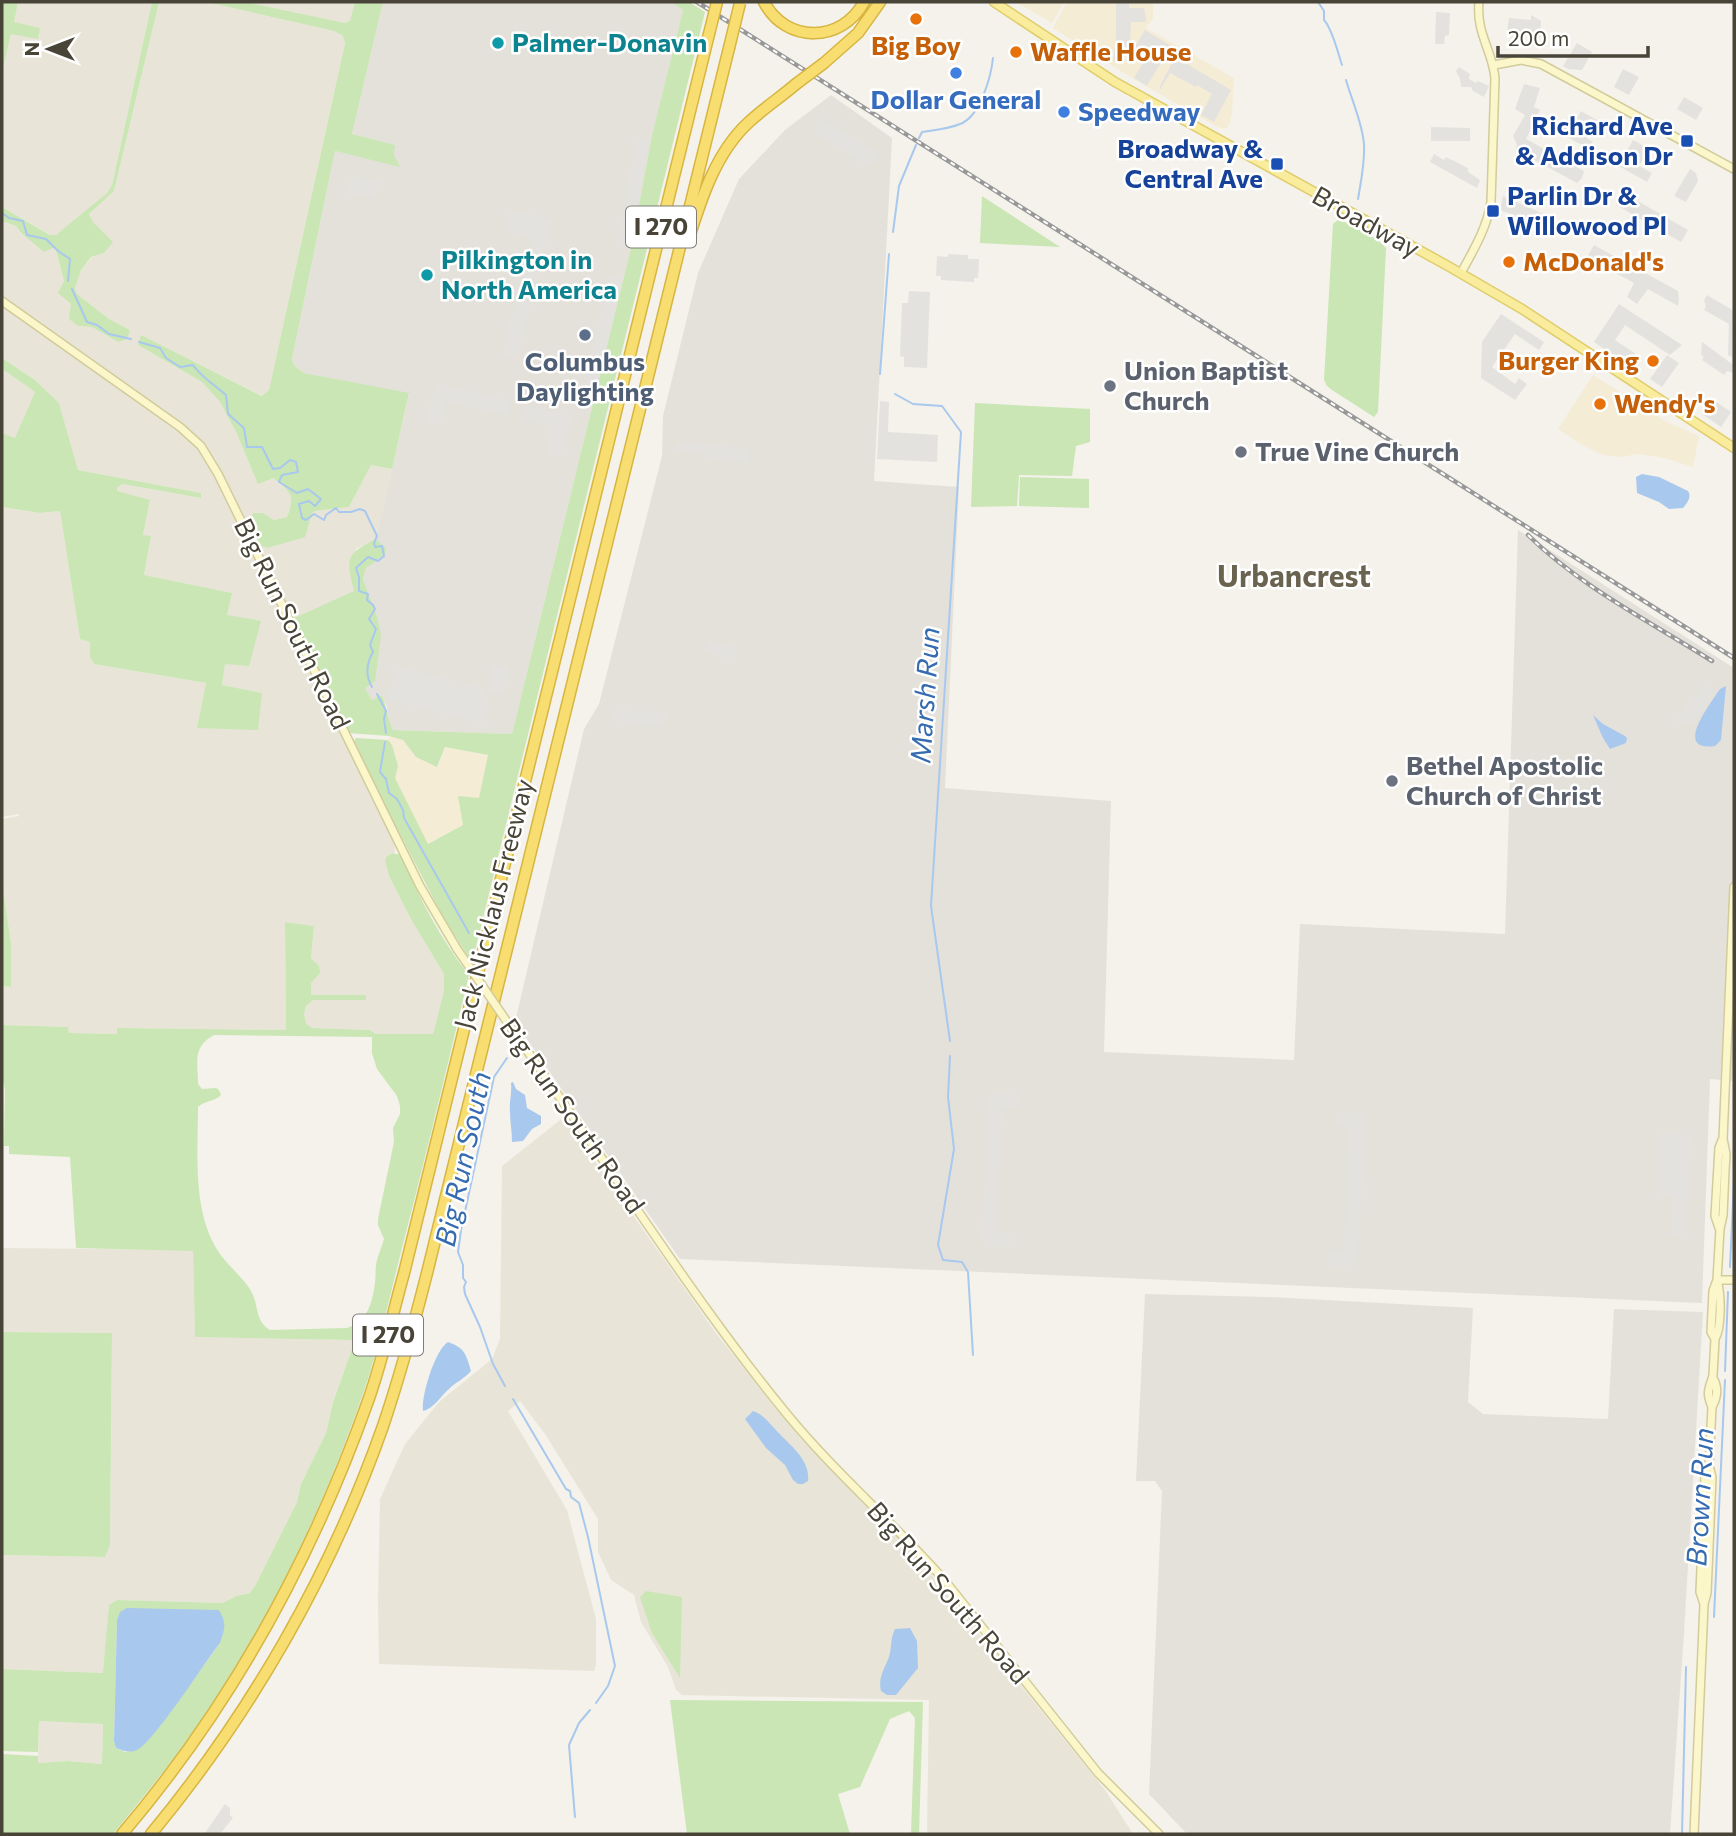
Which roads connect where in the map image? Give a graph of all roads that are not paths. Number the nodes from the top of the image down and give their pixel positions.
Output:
1 (717, 2) edge
2 (740, 2) edge
3 (764, 2) edge
4 (864, 2) edge
5 (880, 2) edge
6 (994, 2) edge
7 (1479, 2) edge
8 (1494, 65) junction
9 (1734, 169) edge
10 (1461, 273) junction
11 (2, 301) edge
12 (662, 322) junction
13 (1734, 448) edge
14 (1734, 887) edge
15 (1717, 1280) junction
16 (1734, 1280) edge
17 (122, 1834) edge
18 (151, 1834) edge
19 (1159, 1834) edge
20 (1694, 1834) edge

1 - 17 highway, Jack Nicklaus Freeway / I 270, bridge
2 - 12 highway, Jack Nicklaus Freeway / I 270, bridge
3 - 4 highway
5 - 12 highway, bridge
6 - 10 main road, Broadway
7 - 8 street
8 - 9 street
8 - 10 street
10 - 13 main road, Broadway
11 - 19 street, Big Run South Road, bridge
12 - 18 highway, Jack Nicklaus Freeway / I 270
14 - 15 street
15 - 16 street
15 - 20 street

